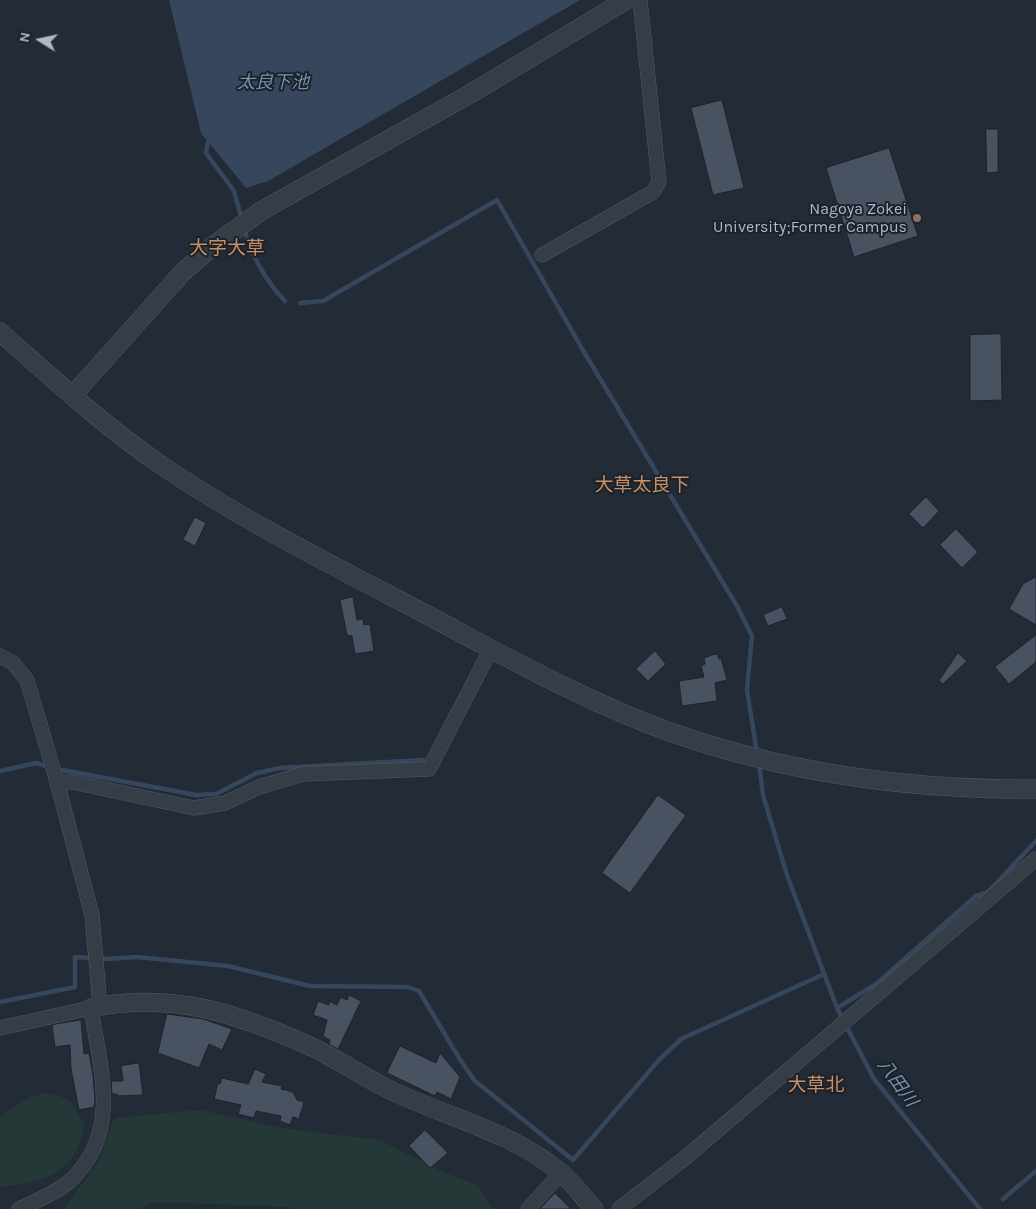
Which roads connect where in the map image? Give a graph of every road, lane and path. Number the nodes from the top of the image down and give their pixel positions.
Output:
1 (626, 0) edge
2 (640, 0) edge
3 (542, 255) dead end
4 (0, 332) edge
5 (72, 396) junction
6 (491, 649) junction
7 (0, 656) edge
8 (57, 782) junction
9 (1036, 789) edge
10 (1036, 859) edge
11 (95, 1007) junction
12 (0, 1028) edge
13 (561, 1173) junction
14 (20, 1209) edge
15 (528, 1209) edge
16 (594, 1209) edge
17 (619, 1209) edge

1 - 5 street
2 - 3 street
4 - 5 street
5 - 6 street
6 - 8 street
6 - 9 street
7 - 8 street
8 - 11 street
10 - 17 street
11 - 12 street
11 - 13 street
11 - 14 street
13 - 15 street
13 - 16 street

